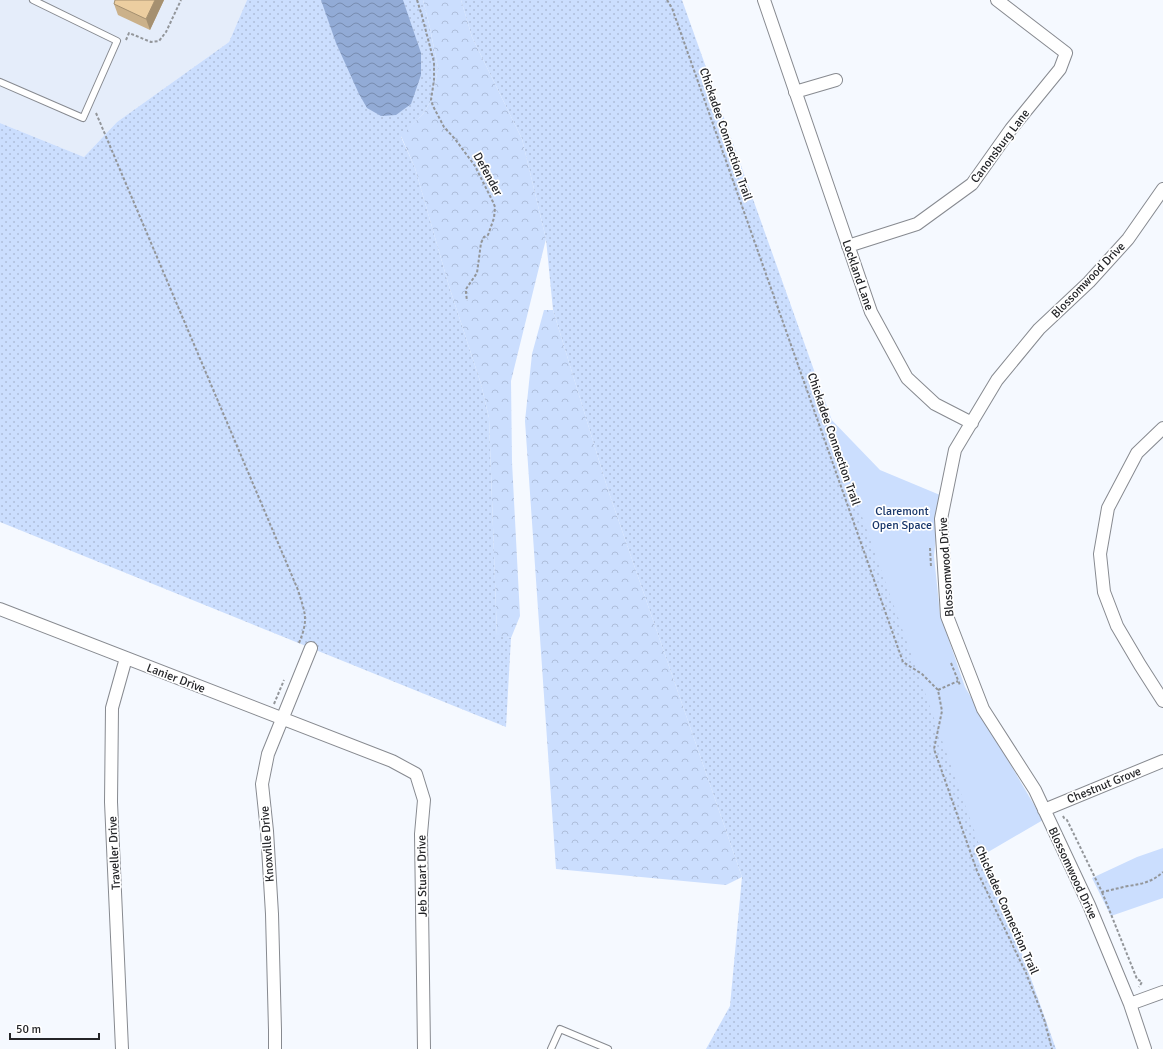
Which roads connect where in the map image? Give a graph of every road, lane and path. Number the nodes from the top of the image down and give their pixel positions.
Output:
1 (33, 0) edge
2 (182, 0) edge
3 (416, 0) edge
4 (667, 0) edge
5 (764, 0) edge
6 (997, 0) edge
7 (125, 43) dead end
8 (836, 80) dead end
9 (0, 82) edge
10 (796, 92) junction
11 (98, 107) dead end
12 (1163, 189) edge
13 (848, 246) junction
14 (467, 301) dead end
15 (972, 423) junction
16 (1163, 428) edge
17 (0, 609) edge
18 (299, 643) dead end
19 (311, 648) dead end
20 (126, 658) junction
21 (284, 679) dead end
22 (958, 681) dead end
23 (938, 690) junction
24 (1163, 702) edge
25 (270, 714) junction
26 (282, 719) junction
27 (351, 746) joint
28 (1163, 761) edge
29 (1058, 804) junction
30 (1044, 810) junction
31 (1163, 872) edge
32 (1102, 892) junction
33 (1163, 992) edge
34 (1142, 999) junction
35 (1130, 1004) junction
36 (122, 1049) edge
37 (274, 1049) edge
38 (424, 1049) edge
39 (552, 1049) edge
40 (608, 1049) edge
41 (1052, 1049) edge
42 (1145, 1049) edge

1 - 9 lane
2 - 7 path
3 - 14 path, Defender
4 - 23 path, Chickadee Connection Trail
5 - 10 street, Lockland Lane
6 - 13 street, Canonsburg Lane
8 - 10 street
10 - 13 street, Lockland Lane
11 - 18 path
12 - 15 street, Blossomwood Drive
13 - 15 street, Lockland Lane
15 - 30 street, Blossomwood Drive
16 - 24 street
17 - 20 street, Lanier Drive
19 - 26 street, Knoxville Drive
20 - 25 street, Lanier Drive
20 - 36 street, Traveller Drive
21 - 25 path
22 - 23 path
23 - 41 path, Chickadee Connection Trail
25 - 26 street, Lanier Drive
26 - 27 street, Lanier Drive
26 - 37 street, Knoxville Drive
27 - 38 street, Jeb Stuart Drive
28 - 29 street, Chestnut Grove
29 - 30 street, Chestnut Grove
29 - 32 path
30 - 35 street, Blossomwood Drive
31 - 32 path
32 - 34 path
33 - 34 street
34 - 35 street
35 - 42 street, Blossomwood Drive
39 - 40 lane

